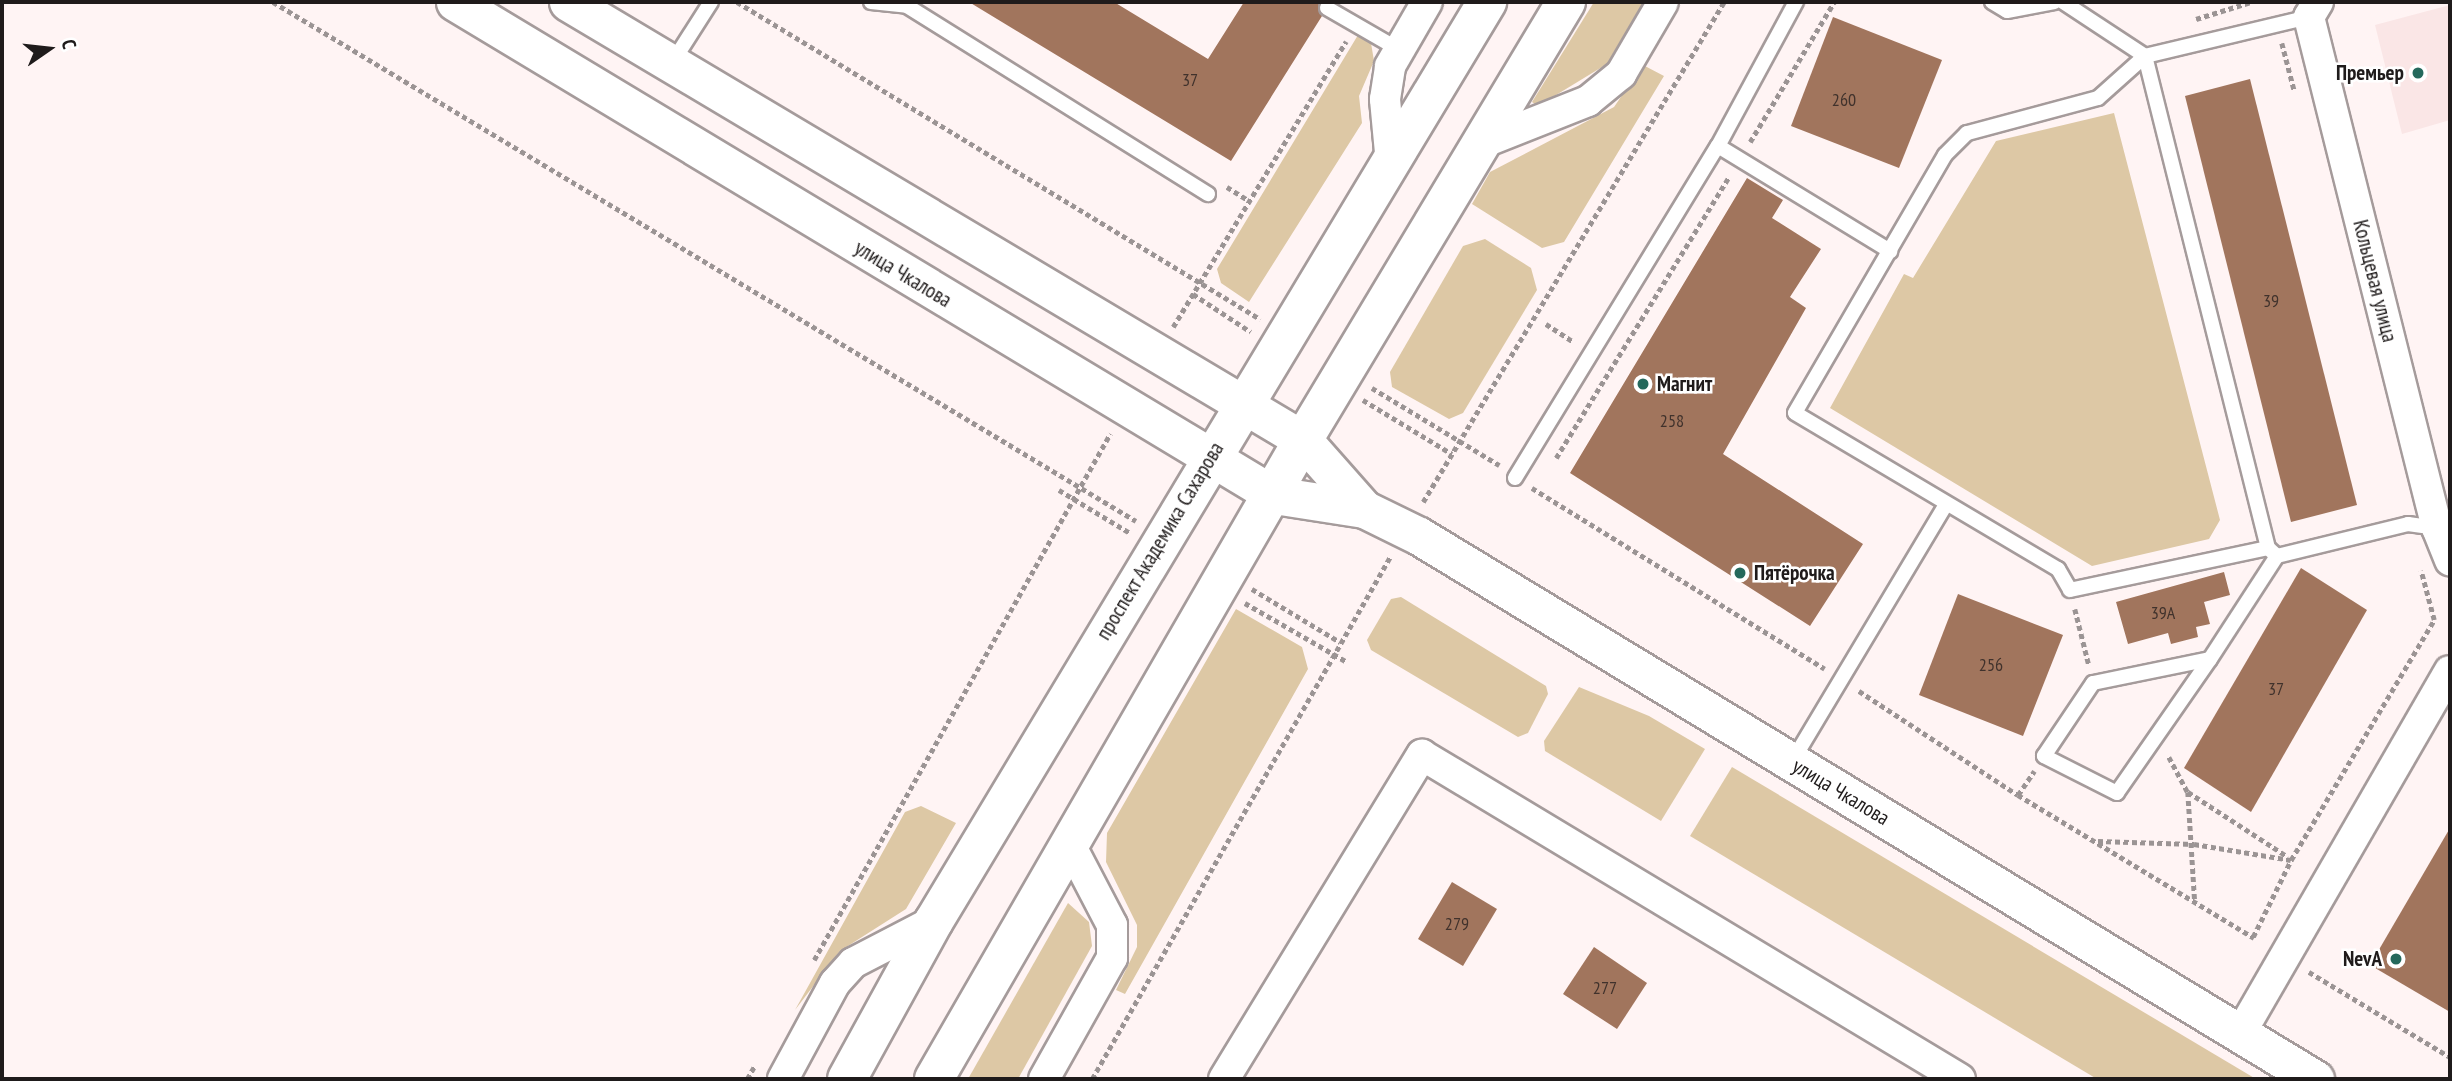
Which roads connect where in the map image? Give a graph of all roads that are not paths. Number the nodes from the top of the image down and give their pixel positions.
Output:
1 (455, 2) edge
2 (568, 2) edge
3 (711, 2) edge
4 (871, 2) edge
5 (1427, 2) edge
6 (1487, 2) edge
7 (1566, 2) edge
8 (1663, 2) edge
9 (1796, 2) edge
10 (1992, 2) edge
11 (2054, 2) edge
12 (2063, 2) edge
13 (1327, 8) dead end
14 (2314, 10) edge
15 (1398, 49) junction
16 (2145, 56) junction
17 (672, 64) junction
18 (1482, 143) junction
19 (1718, 146) junction
20 (1391, 163) junction
21 (1208, 194) dead end
22 (1890, 251) junction
23 (1245, 403) junction
24 (1303, 440) junction
25 (1209, 457) junction
26 (1516, 478) road end
27 (1273, 495) junction
28 (1945, 506) junction
29 (1364, 509) junction
30 (2437, 528) junction
31 (2273, 552) junction
32 (2450, 560) edge
33 (2210, 659) junction
34 (2450, 671) edge
35 (1792, 762) junction
36 (1068, 841) junction
37 (934, 921) junction
38 (2240, 1034) junction
39 (782, 1079) edge
40 (847, 1079) edge
41 (934, 1079) edge
42 (1044, 1079) edge
43 (1224, 1079) edge
44 (1960, 1079) edge
45 (2315, 1079) edge

1 - 25 street, улица Чкалова
2 - 17 street, улица Чкалова
3 - 17 lane
4 - 21 lane
5 - 15 street
6 - 20 main road, проспект Академика Сахарова
7 - 18 main road
8 - 18 street
9 - 19 lane
10 - 11 lane
12 - 16 lane
13 - 15 lane
14 - 16 lane
14 - 30 street, Кольцевая улица
15 - 20 street
16 - 22 lane
16 - 31 lane
17 - 23 street, улица Чкалова
18 - 24 main road
19 - 22 lane
19 - 26 lane
20 - 23 main road, проспект Академика Сахарова
22 - 28 lane
23 - 24 street, улица Чкалова
23 - 25 main road, проспект Академика Сахарова
24 - 27 main road
24 - 29 street, улица Чкалова
25 - 27 street, улица Чкалова
25 - 37 main road, проспект Академика Сахарова
27 - 29 street, улица Чкалова
27 - 36 main road
28 - 31 lane
28 - 35 lane
29 - 35 street, улица Чкалова
30 - 31 lane
30 - 32 street, Кольцевая улица
31 - 33 lane
33 - 33 lane
34 - 38 street
35 - 38 street, улица Чкалова
36 - 41 main road
36 - 42 street
37 - 39 street
37 - 40 main road, проспект Академика Сахарова
38 - 45 street, улица Чкалова
43 - 44 street

